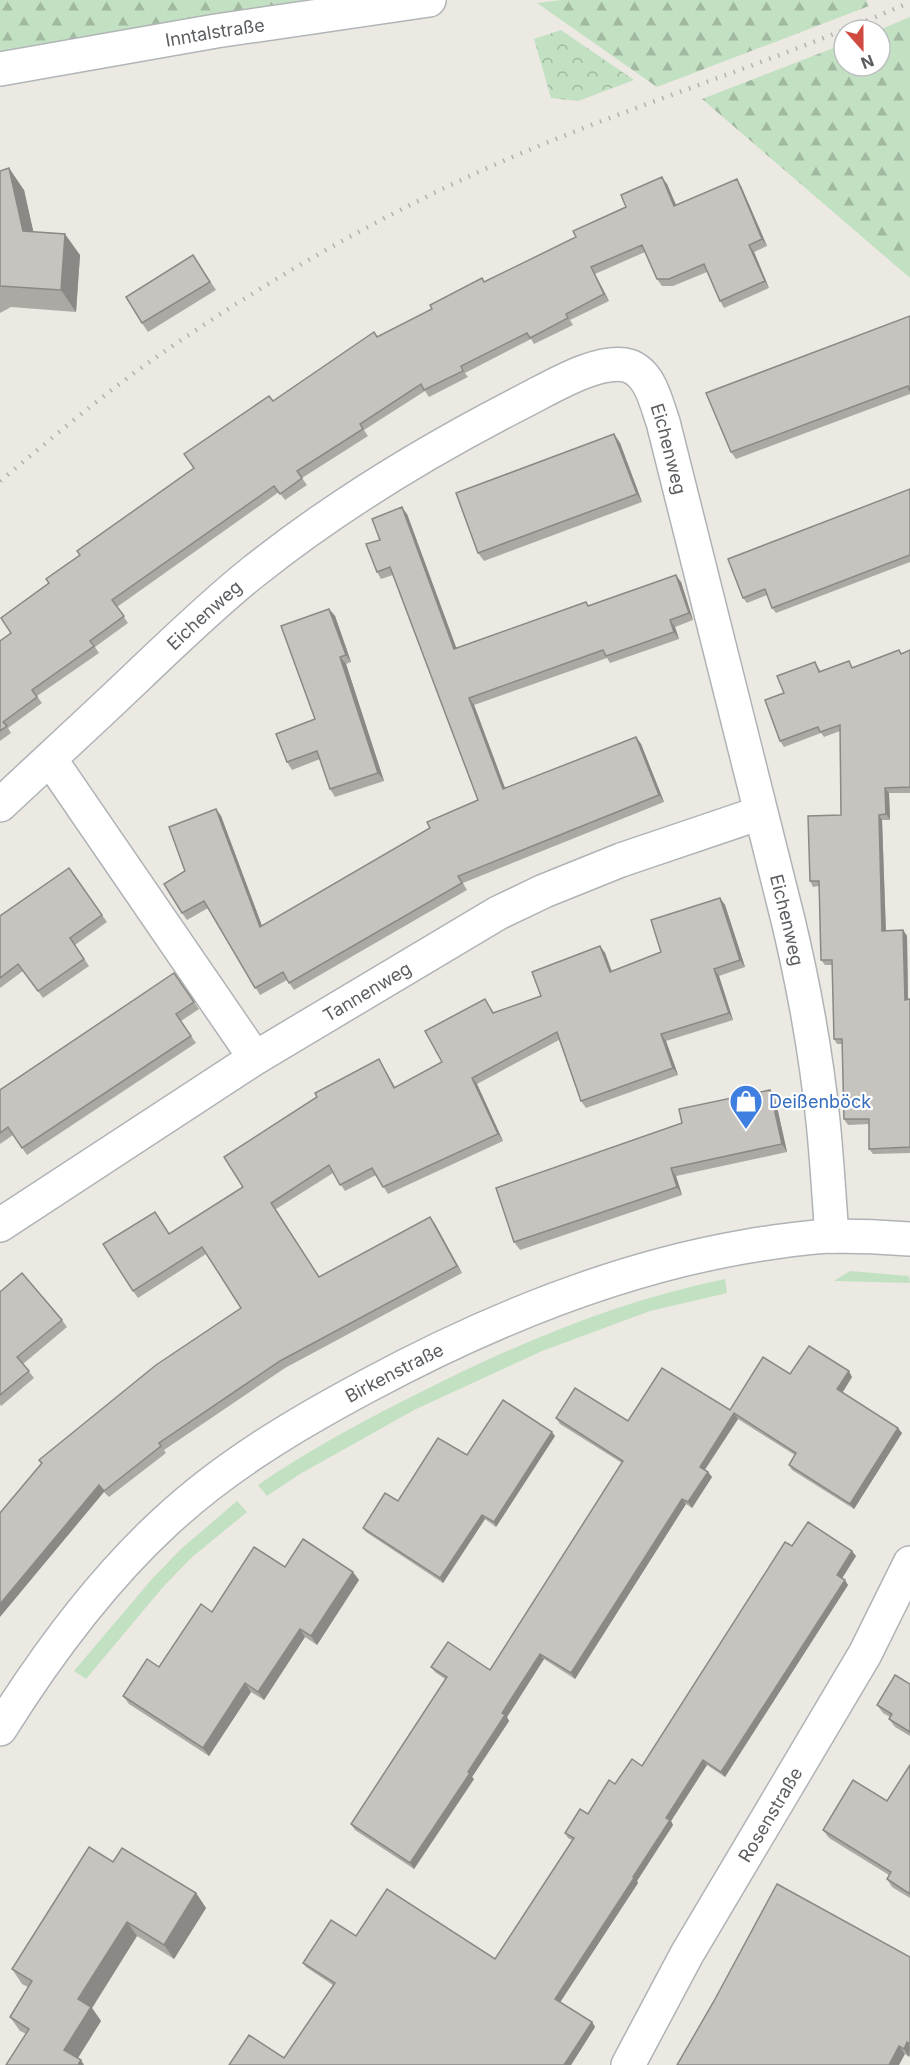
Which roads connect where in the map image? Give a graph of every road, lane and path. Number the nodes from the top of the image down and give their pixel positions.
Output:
1 (429, 0) edge
2 (0, 69) edge
3 (50, 759) junction
4 (0, 805) edge
5 (760, 813) junction
6 (255, 1058) junction
7 (0, 1225) edge
8 (832, 1236) junction
9 (910, 1239) edge
10 (910, 1563) edge
11 (0, 1729) edge
12 (628, 2065) edge

1 - 2 street, Inntalstraße
3 - 4 street, Eichenweg
3 - 5 street, Eichenweg
3 - 6 street
5 - 6 street, Tannenweg
5 - 8 street, Eichenweg
6 - 7 street, Tannenweg
8 - 9 street, Birkenstraße
8 - 11 street, Birkenstraße
10 - 12 street, Rosenstraße

